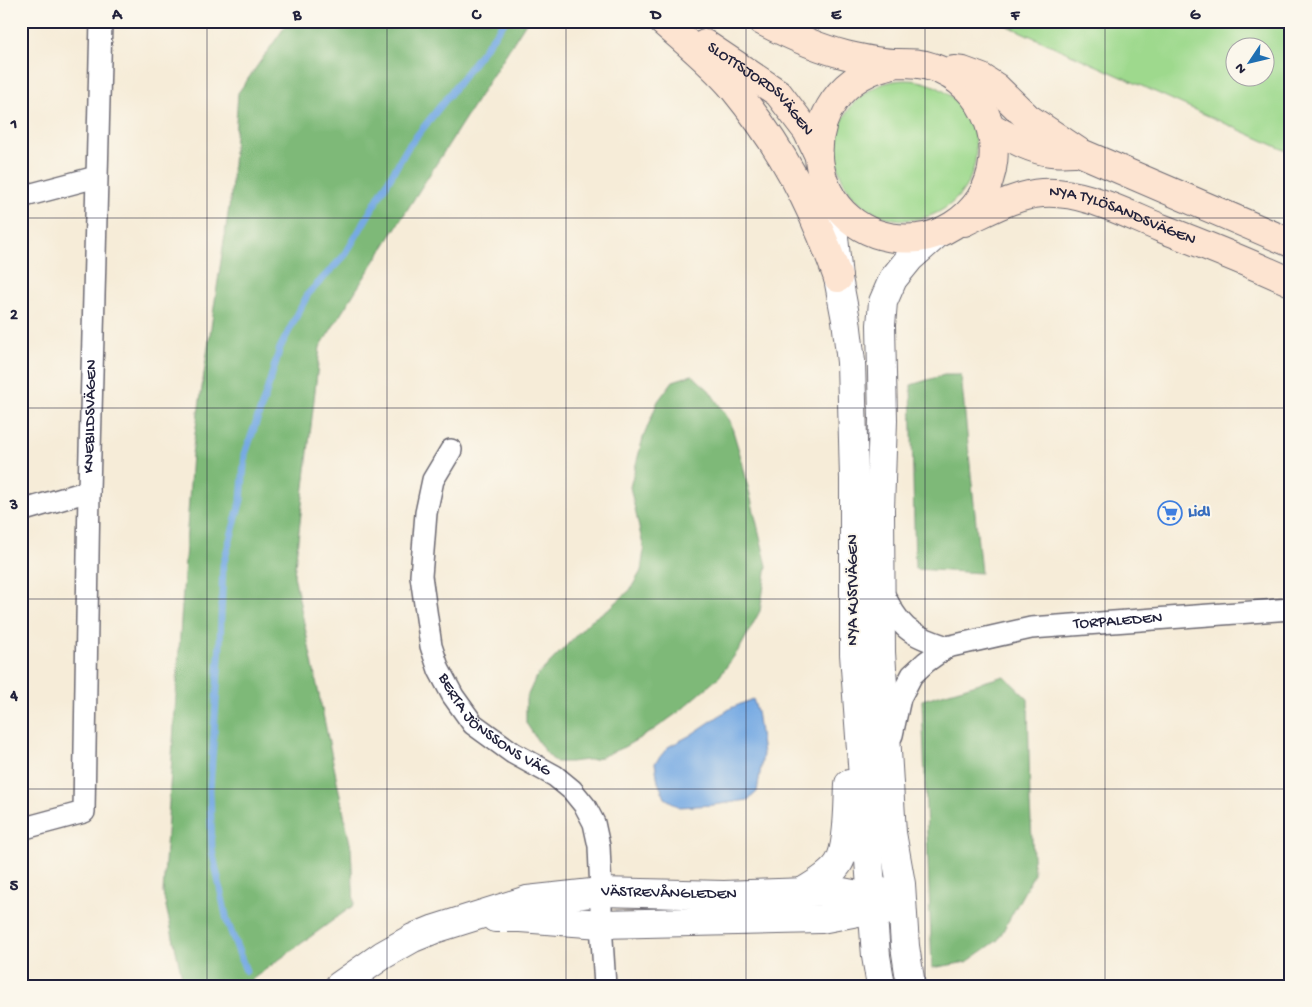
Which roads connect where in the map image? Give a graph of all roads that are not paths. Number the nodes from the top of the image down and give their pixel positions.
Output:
1 (101, 21) edge
2 (663, 21) edge
3 (762, 21) edge
4 (898, 63) junction
5 (932, 67) junction
6 (991, 127) junction
7 (1079, 152) junction
8 (818, 154) junction
9 (96, 178) junction
10 (830, 195) junction
11 (21, 197) edge
12 (944, 230) junction
13 (1291, 244) edge
14 (838, 278) junction
15 (1291, 282) edge
16 (451, 450) dead end
17 (89, 491) junction
18 (21, 511) edge
19 (880, 587) junction
20 (1291, 609) edge
21 (947, 647) junction
22 (860, 740) junction
23 (886, 757) junction
24 (21, 829) edge
25 (892, 833) junction
26 (601, 892) junction
27 (802, 892) junction
28 (873, 904) junction
29 (466, 919) junction
30 (821, 919) junction
31 (601, 924) junction
32 (905, 946) junction
33 (876, 956) junction
34 (339, 986) edge
35 (605, 986) edge
36 (881, 986) edge
37 (910, 986) edge

1 - 9 street, KNEBILDSVÄGEN
2 - 8 main road, SLOTTSJORDSVÄGEN
2 - 14 main road
3 - 4 main road, SLOTTSJORDSVÄGEN
4 - 5 main road, SLOTTSJORDSVÄGEN
4 - 8 main road, SLOTTSJORDSVÄGEN
5 - 6 main road, SLOTTSJORDSVÄGEN
5 - 7 main road
6 - 7 main road
6 - 12 main road, SLOTTSJORDSVÄGEN
7 - 13 main road
8 - 10 main road, SLOTTSJORDSVÄGEN
9 - 11 street
9 - 17 street, KNEBILDSVÄGEN
10 - 12 main road, SLOTTSJORDSVÄGEN
10 - 14 street, NYA KUSTVÄGEN
12 - 15 main road, NYA TYLÖSANDSVÄGEN
12 - 19 street, NYA KUSTVÄGEN
14 - 22 street, NYA KUSTVÄGEN
16 - 26 street, BERTA JÖNSSONS VÄG
17 - 18 street
17 - 24 street, KNEBILDSVÄGEN
19 - 21 street
19 - 23 street, NYA KUSTVÄGEN
20 - 21 street, TORPALEDEN
21 - 23 street, TORPALEDEN
22 - 27 street
22 - 28 street, NYA KUSTVÄGEN
23 - 25 street, NYA KUSTVÄGEN
25 - 28 street
25 - 32 street, NYA KUSTVÄGEN
26 - 27 street, VÄSTREVÅNGLEDEN
26 - 29 street, VÄSTREVÅNGLEDEN
26 - 31 street, BERTA JÖNSSONS VÄG
27 - 28 street, VÄSTREVÅNGLEDEN
28 - 30 street, VÄSTREVÅNGLEDEN
28 - 32 street
28 - 33 street, NYA KUSTVÄGEN
29 - 31 street, VÄSTREVÅNGLEDEN
29 - 34 street, VÄSTREVÅNGLEDEN
30 - 31 street, VÄSTREVÅNGLEDEN
30 - 33 street
31 - 35 street, BERTA JÖNSSONS VÄG
32 - 37 street, NYA KUSTVÄGEN
33 - 36 street, NYA KUSTVÄGEN

